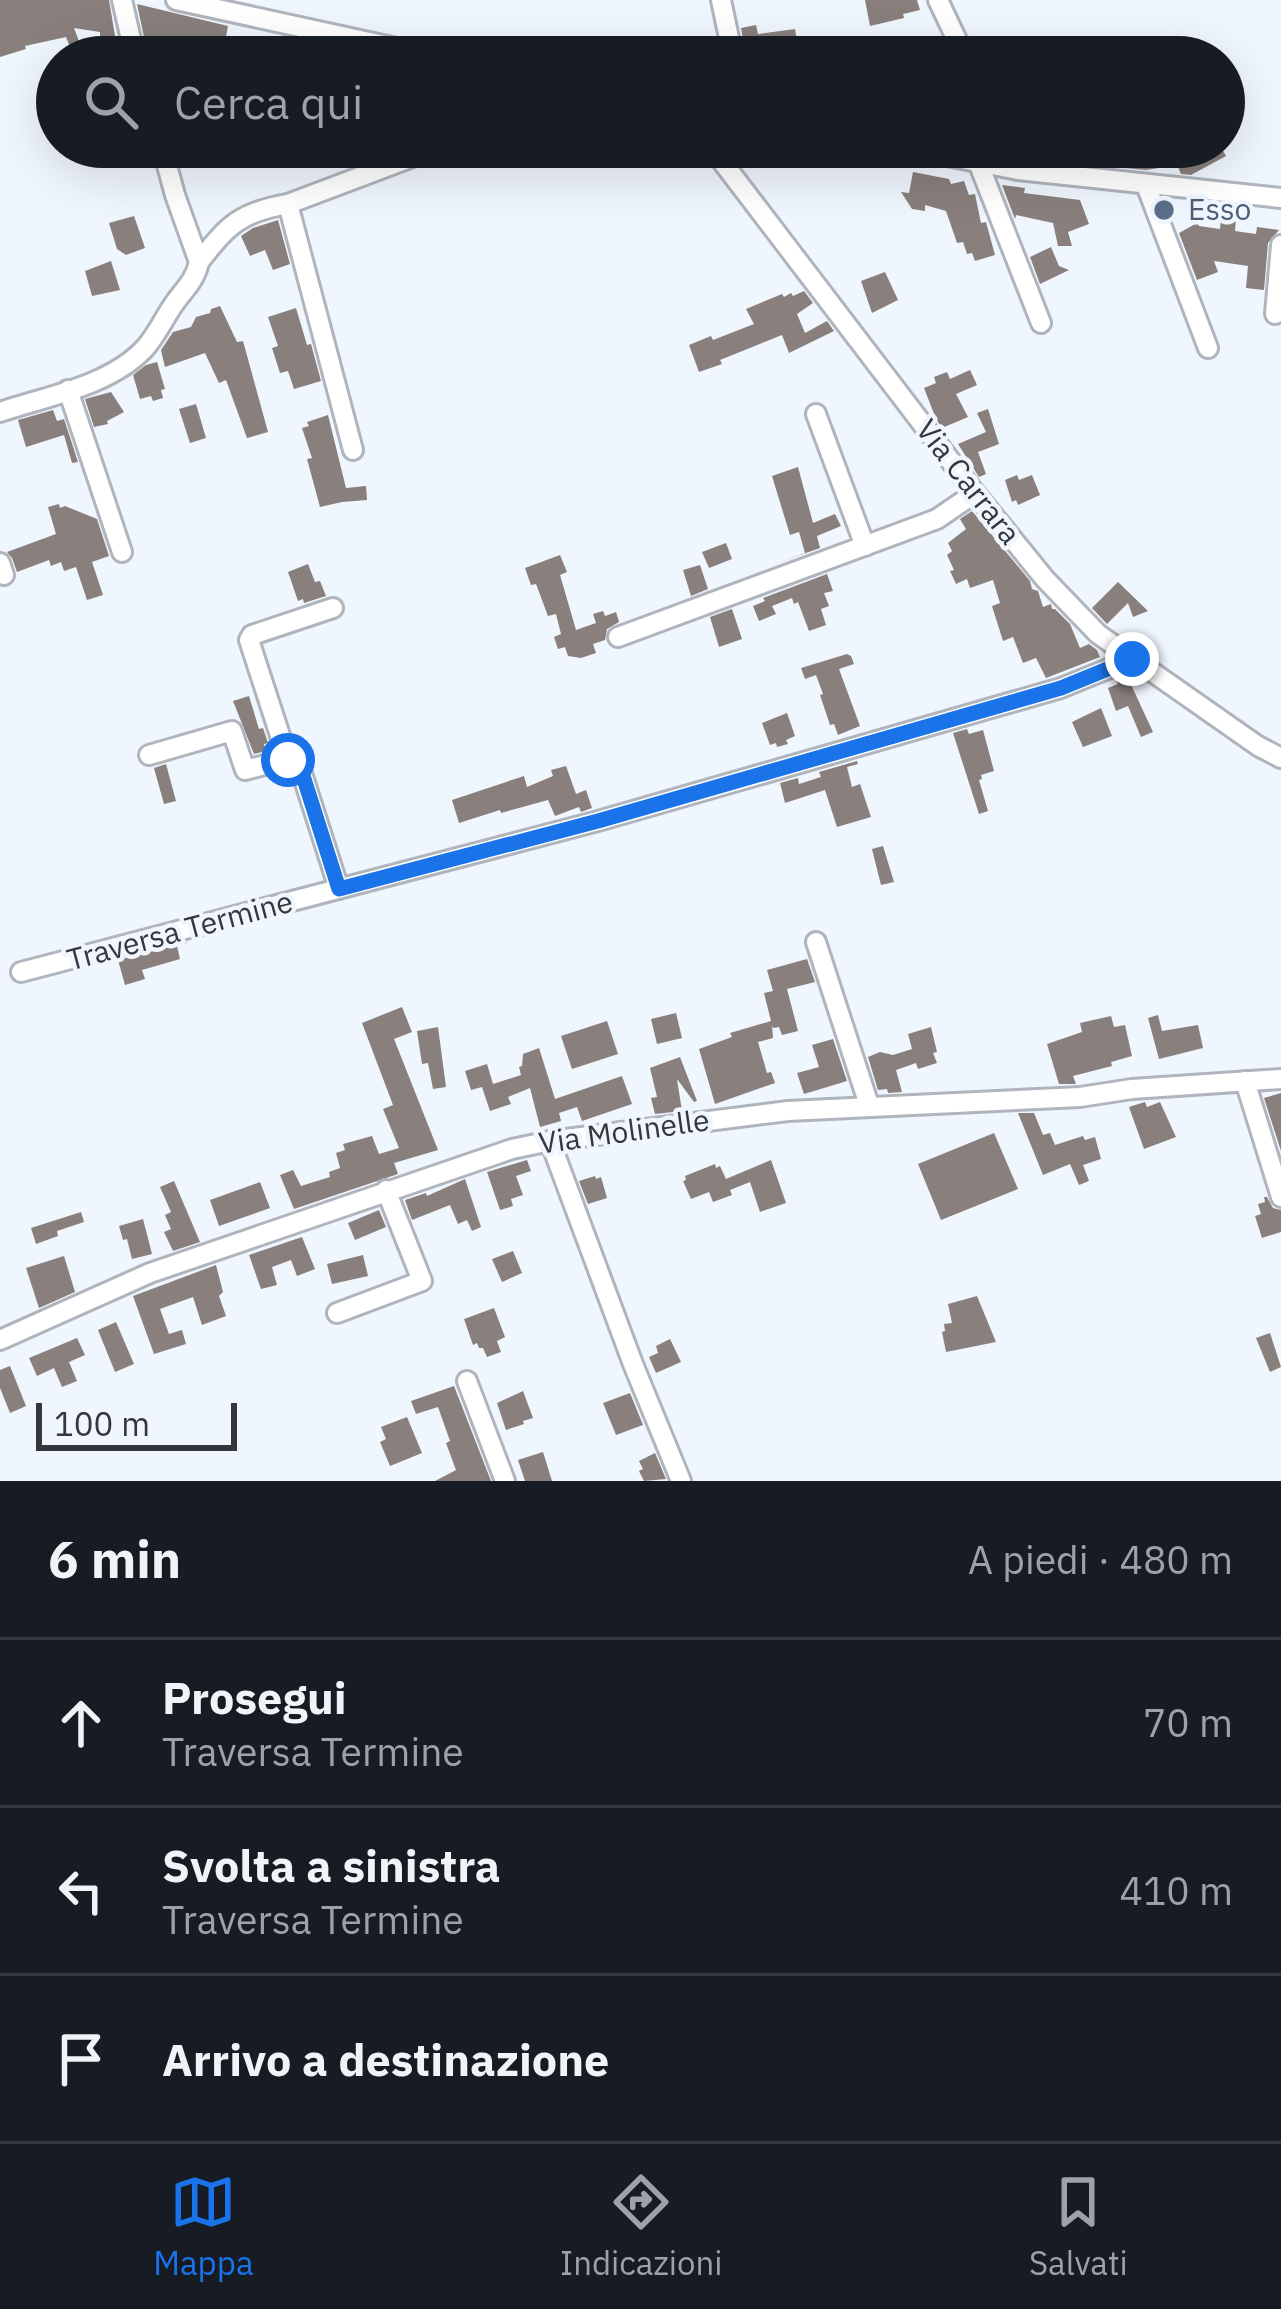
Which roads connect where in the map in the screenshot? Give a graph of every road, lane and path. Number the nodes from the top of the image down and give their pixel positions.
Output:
1 (122, 0) edge
2 (176, 0) edge
3 (722, 0) edge
4 (938, 0) edge
5 (130, 36) edge
6 (341, 36) edge
7 (729, 36) edge
8 (955, 36) edge
9 (168, 168) edge
10 (383, 168) edge
11 (727, 168) edge
12 (980, 168) edge
13 (1008, 168) edge
14 (1018, 170) joint
15 (1146, 185) junction
16 (1281, 198) edge
17 (288, 204) junction
18 (1281, 245) edge
19 (200, 262) junction
20 (1274, 314) dead end
21 (1041, 323) dead end
22 (1208, 348) dead end
23 (68, 390) junction
24 (0, 412) edge
25 (816, 414) dead end
26 (353, 450) dead end
27 (974, 493) junction
28 (865, 546) junction
29 (122, 552) dead end
30 (333, 608) dead end
31 (618, 638) dead end
32 (1132, 659) junction
33 (149, 755) dead end
34 (1281, 758) edge
35 (288, 760) junction
36 (339, 889) junction
37 (816, 942) dead end
38 (21, 972) dead end
39 (1281, 1078) edge
40 (1245, 1081) junction
41 (869, 1105) junction
42 (550, 1141) junction
43 (386, 1190) junction
44 (1281, 1197) edge
45 (337, 1313) dead end
46 (0, 1340) edge
47 (467, 1381) dead end
48 (505, 1481) edge
49 (681, 1481) edge

1 - 5 street
2 - 6 street
3 - 7 street
4 - 8 street
9 - 19 street
10 - 17 street
11 - 27 street, Via Carrara
12 - 21 street
13 - 14 street
14 - 15 street
15 - 16 street
15 - 22 street
17 - 19 street
17 - 26 street
18 - 20 street
19 - 23 street
23 - 24 street
23 - 29 street
25 - 28 street
27 - 28 street
27 - 32 street, Via Carrara
28 - 31 street
30 - 35 street
32 - 34 street, Via Carrara
32 - 36 street, Traversa Termine
33 - 35 street
35 - 36 street
36 - 38 street, Traversa Termine
37 - 41 street
39 - 40 street, Via Molinelle
40 - 41 street, Via Molinelle
40 - 44 street
41 - 42 street, Via Molinelle
42 - 43 street, Via Molinelle
42 - 49 street
43 - 45 street
43 - 46 street, Via Molinelle
47 - 48 street

